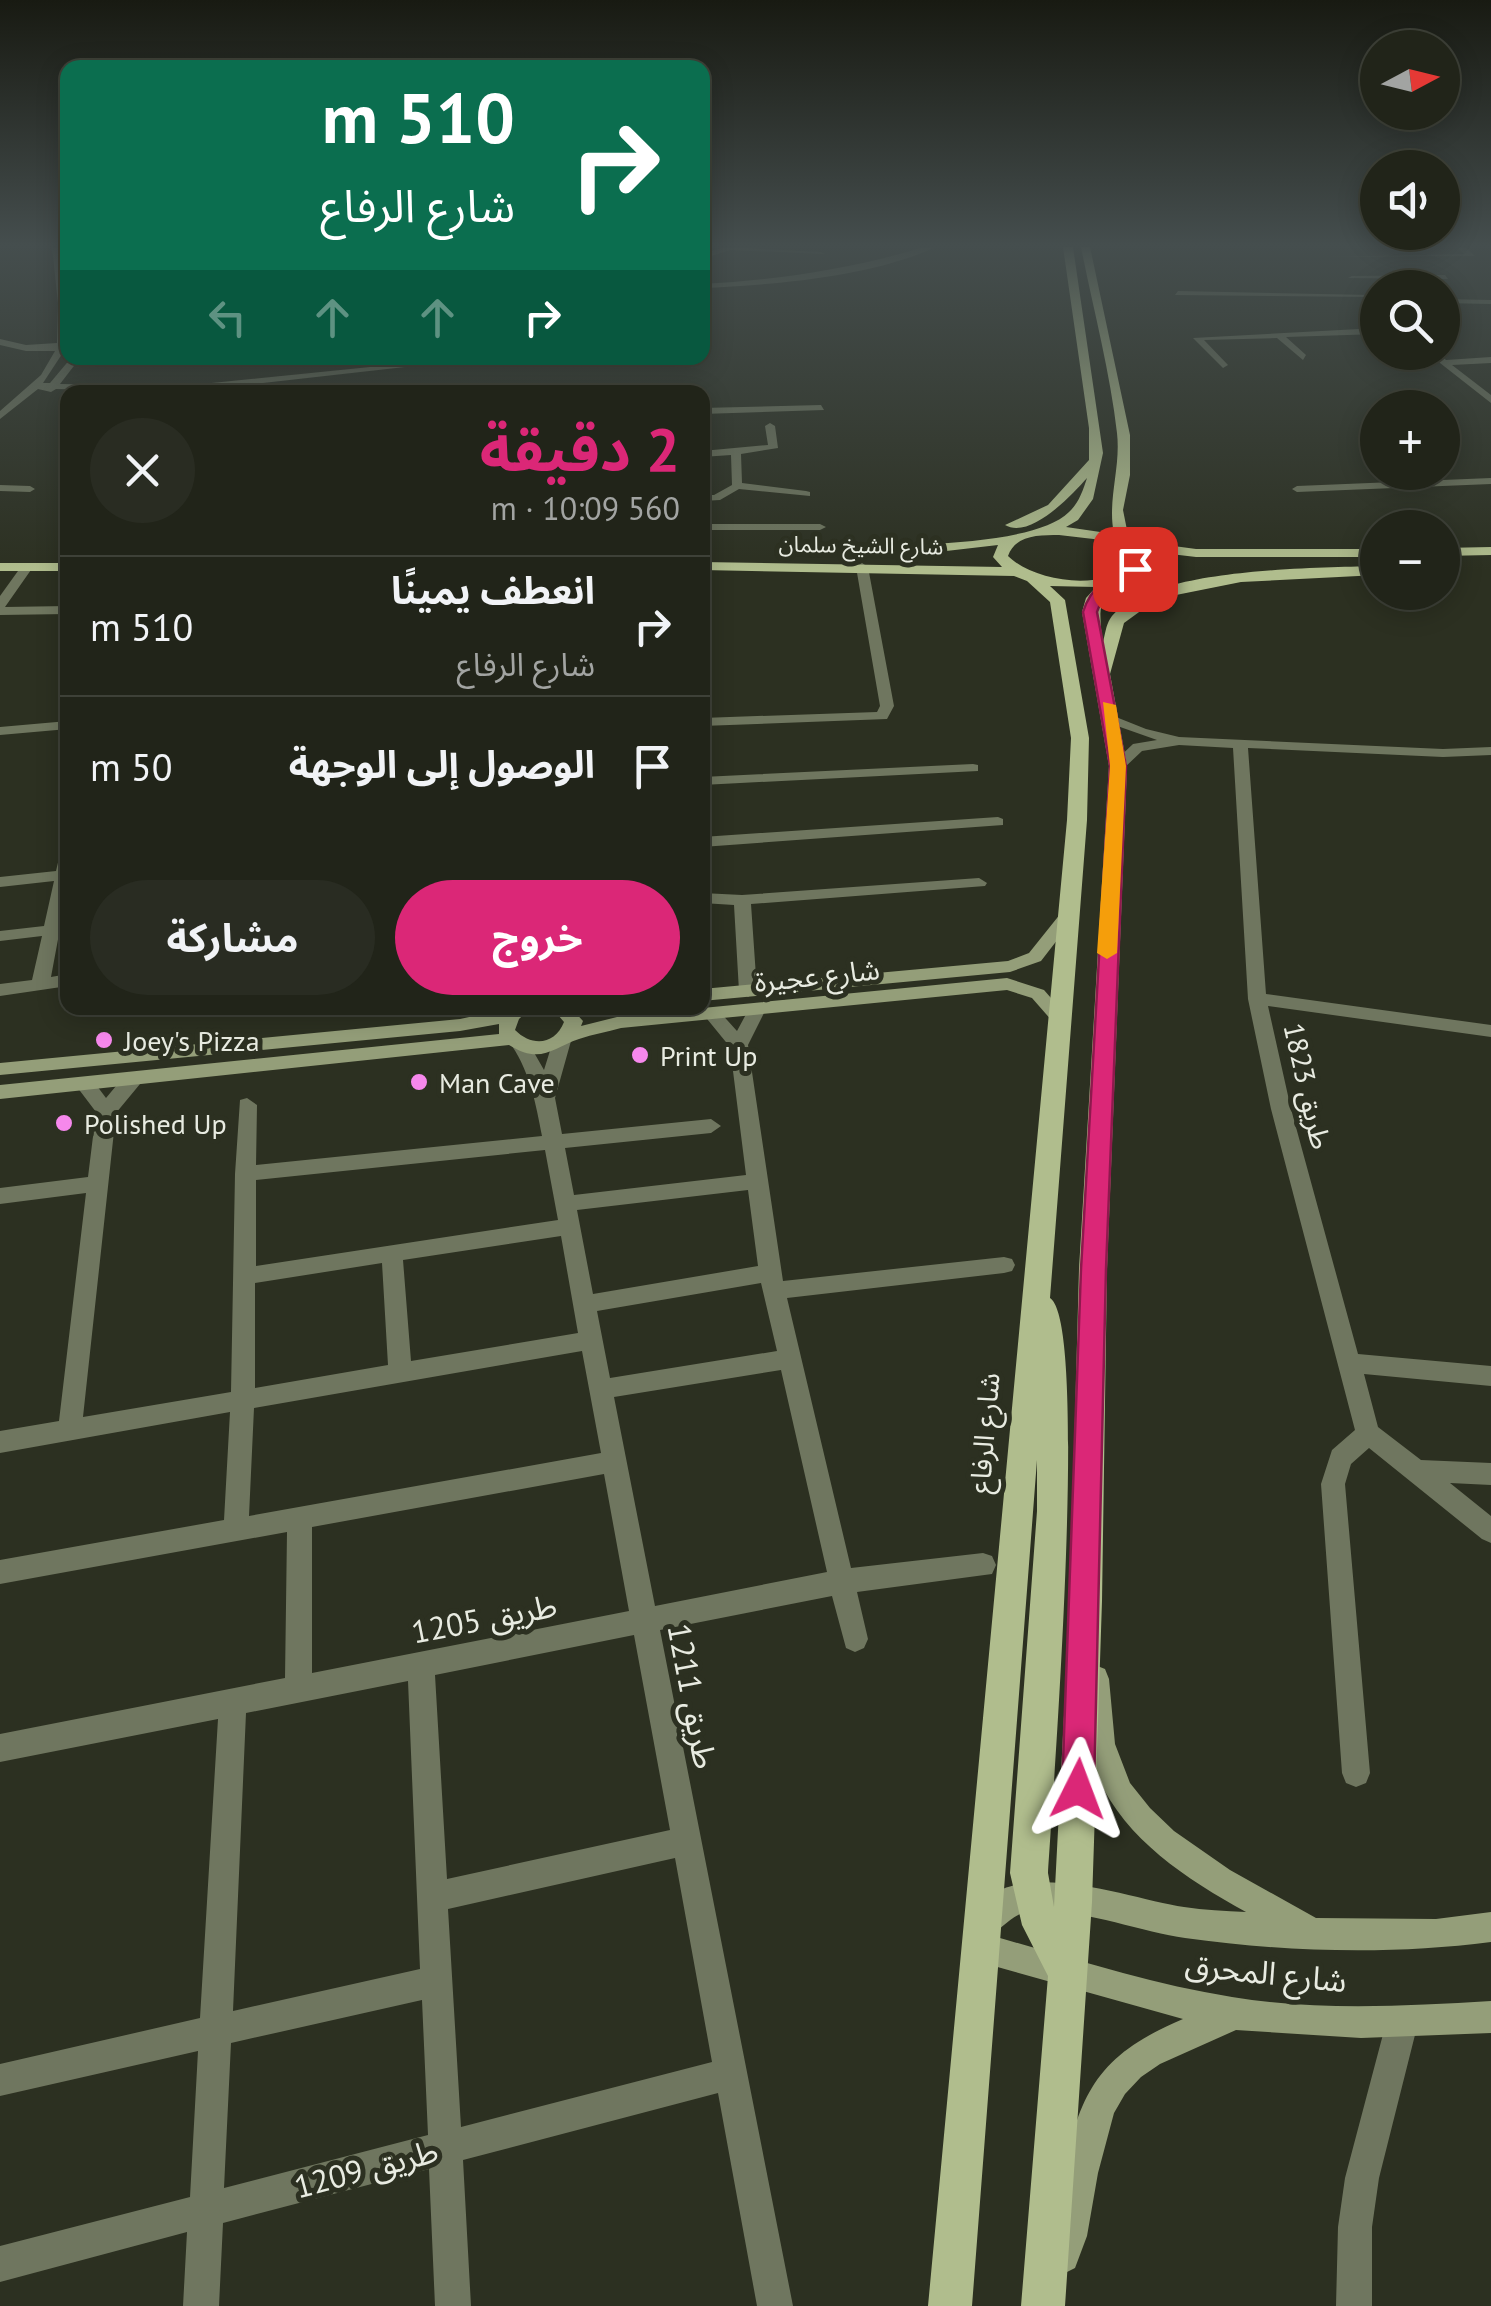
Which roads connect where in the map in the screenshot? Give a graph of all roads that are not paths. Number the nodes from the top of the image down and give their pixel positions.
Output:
1 (60, 355) edge
2 (1085, 355) edge
3 (1108, 355) edge
4 (1213, 355) edge
5 (1300, 355) edge
6 (1303, 357) dead end
7 (1491, 360) edge
8 (1460, 362) edge
9 (1223, 364) dead end
10 (70, 365) edge
11 (324, 365) edge
12 (396, 365) edge
13 (1452, 370) edge
14 (326, 375) junction
15 (265, 385) edge
16 (36, 386) junction
17 (50, 392) junction
18 (60, 392) edge
19 (1491, 400) edge
20 (36, 404) dead end
21 (821, 408) dead end
22 (710, 411) edge
23 (0, 416) edge
24 (770, 426) dead end
25 (0, 432) edge
26 (736, 451) junction
27 (710, 453) edge
28 (1096, 460) junction
29 (1491, 481) edge
30 (736, 486) junction
31 (0, 488) edge
32 (30, 489) dead end
33 (1298, 489) dead end
34 (806, 494) dead end
35 (710, 498) edge
36 (1116, 510) junction
37 (710, 527) edge
38 (820, 527) dead end
39 (1047, 531) junction
40 (1010, 539) junction
41 (1125, 542) junction
42 (801, 550) dead end
43 (821, 550) dead end
44 (860, 550) junction
45 (1491, 551) edge
46 (710, 552) edge
47 (1360, 552) edge
48 (60, 554) edge
49 (1270, 554) junction
50 (1, 557) edge
51 (1460, 558) edge
52 (1460, 563) edge
53 (1491, 565) edge
54 (60, 566) edge
55 (710, 566) edge
56 (27, 567) junction
57 (862, 567) junction
58 (1181, 567) dead end
59 (1360, 567) edge
60 (916, 568) junction
61 (1360, 569) edge
62 (1146, 571) dead end
63 (1025, 575) junction
64 (1119, 578) junction
65 (0, 608) edge
66 (60, 610) edge
67 (1060, 628) junction
68 (1102, 674) junction
69 (1111, 719) junction
70 (710, 722) edge
71 (60, 725) edge
72 (0, 731) edge
73 (1179, 741) junction
74 (1240, 744) junction
75 (1491, 751) edge
76 (1118, 766) junction
77 (974, 768) dead end
78 (710, 781) edge
79 (998, 822) dead end
80 (710, 841) edge
81 (60, 876) edge
82 (0, 882) edge
83 (978, 883) dead end
84 (710, 898) edge
85 (742, 900) junction
86 (1067, 918) junction
87 (60, 929) edge
88 (0, 936) edge
89 (60, 981) edge
90 (40, 984) junction
91 (0, 990) edge
92 (710, 996) edge
93 (752, 1000) junction
94 (1256, 1000) junction
95 (712, 1014) joint
96 (497, 1015) edge
97 (512, 1015) edge
98 (569, 1015) edge
99 (701, 1015) edge
100 (1059, 1018) junction
101 (1491, 1032) edge
102 (566, 1038) junction
103 (515, 1042) junction
104 (739, 1045) junction
105 (0, 1069) edge
106 (132, 1079) junction
107 (84, 1083) junction
108 (0, 1092) edge
109 (545, 1098) junction
110 (247, 1105) dead end
111 (106, 1111) junction
112 (712, 1126) dead end
113 (553, 1143) junction
114 (245, 1174) junction
115 (756, 1181) junction
116 (97, 1184) junction
117 (0, 1196) edge
118 (567, 1215) junction
119 (392, 1252) junction
120 (1038, 1261) junction
121 (1004, 1264) dead end
122 (245, 1276) junction
123 (773, 1282) junction
124 (584, 1304) junction
125 (591, 1340) junction
126 (788, 1359) junction
127 (1348, 1364) junction
128 (400, 1372) junction
129 (1491, 1376) edge
130 (599, 1390) junction
131 (243, 1399) junction
132 (70, 1427) junction
133 (1368, 1433) junction
134 (0, 1442) edge
135 (613, 1462) junction
136 (1414, 1471) junction
137 (1491, 1474) edge
138 (300, 1518) junction
139 (236, 1530) junction
140 (1491, 1530) edge
141 (983, 1565) dead end
142 (0, 1572) edge
143 (840, 1582) junction
144 (1086, 1600) junction
145 (644, 1623) junction
146 (855, 1638) dead end
147 (421, 1666) junction
148 (298, 1690) junction
149 (233, 1703) junction
150 (0, 1748) edge
151 (1356, 1772) dead end
152 (685, 1842) junction
153 (1030, 1896) junction
154 (433, 1897) junction
155 (1073, 1902) junction
156 (1491, 1928) edge
157 (1312, 1933) junction
158 (982, 1935) junction
159 (1069, 1972) junction
160 (435, 1981) junction
161 (1236, 2014) junction
162 (1491, 2017) edge
163 (1402, 2023) junction
164 (218, 2032) junction
165 (732, 2073) junction
166 (0, 2080) edge
167 (443, 2148) junction
168 (204, 2210) junction
169 (0, 2264) edge
170 (1043, 2305) edge
171 (200, 2306) edge
172 (453, 2306) edge
173 (775, 2306) edge
174 (950, 2306) edge
175 (1354, 2306) edge

1 - 16 street
2 - 28 main road
3 - 36 main road
4 - 9 street
5 - 6 street
7 - 8 street
10 - 17 street
11 - 14 street
12 - 14 street
13 - 19 street
14 - 15 street
16 - 17 street
16 - 23 street
17 - 18 street
20 - 25 street
21 - 22 street
24 - 26 street
26 - 27 street
26 - 30 street
28 - 39 main road
28 - 44 main road
29 - 33 street
30 - 34 street
30 - 35 street
31 - 32 street
36 - 41 main road
36 - 49 main road
37 - 38 street
39 - 40 main road, شارع الشيخ سلمان
39 - 41 main road
40 - 44 main road, شارع الشيخ سلمان
40 - 63 main road
41 - 49 main road
41 - 64 main road
42 - 46 main road, شارع الشيخ سلمان
43 - 44 main road, شارع الشيخ سلمان
45 - 51 main road
47 - 49 main road
48 - 50 main road
50 - 56 main road
52 - 53 main road
54 - 56 main road
55 - 57 main road, شارع الشيخ سلمان
56 - 65 street
57 - 60 main road, شارع الشيخ سلمان
57 - 70 street
58 - 59 main road
60 - 63 main road, شارع الشيخ سلمان
60 - 67 main road
61 - 68 main road
62 - 64 main road
63 - 64 main road, شارع الشيخ سلمان
63 - 67 main road, شارع الرفاع
64 - 68 main road
65 - 66 street
67 - 86 main road, شارع الرفاع
68 - 69 main road
69 - 73 street
69 - 76 main road
71 - 72 street
73 - 74 street
73 - 76 street
74 - 75 street
74 - 94 street, طريق 1823
76 - 144 main road
77 - 78 street
79 - 80 street
81 - 82 street
83 - 85 street
84 - 85 street
85 - 93 street
86 - 93 street, شارع عجيرة
86 - 100 main road, شارع الرفاع
87 - 88 street
87 - 90 street
89 - 90 street
90 - 91 street
92 - 93 street, شارع عجيرة
93 - 95 street, شارع عجيرة
93 - 100 street, شارع عجيرة
93 - 104 street
94 - 101 street
94 - 127 street, طريق 1823
95 - 104 street
96 - 105 street
97 - 103 street
98 - 102 street
99 - 102 street, شارع عجيرة
100 - 120 main road, شارع الرفاع
102 - 103 street, شارع عجيرة
102 - 109 street, طريق 1211
103 - 106 street
103 - 109 street, طريق 1211
104 - 115 street
106 - 107 street
106 - 111 street
107 - 108 street
107 - 111 street
109 - 113 street, طريق 1211
110 - 114 street
111 - 116 street
112 - 113 street
113 - 114 street
113 - 118 street, طريق 1211
114 - 122 street
115 - 118 street
115 - 123 street
116 - 117 street
116 - 132 street
118 - 119 street
118 - 124 street, طريق 1211
119 - 122 street
119 - 128 street
120 - 153 main road
120 - 158 main road, شارع الرفاع
121 - 123 street
122 - 131 street
123 - 124 street
123 - 126 street
124 - 125 street, طريق 1211
125 - 128 street
125 - 130 street, طريق 1211
126 - 130 street
126 - 143 street
127 - 129 street
127 - 133 street, طريق 1823
128 - 131 street
130 - 135 street, طريق 1211
131 - 132 street
131 - 139 street
132 - 134 street
133 - 136 street
133 - 151 street
135 - 138 street
135 - 145 street, طريق 1211
136 - 137 street
136 - 140 street
138 - 139 street
138 - 148 street
139 - 142 street
141 - 143 street, طريق 1205
143 - 145 street, طريق 1205
143 - 146 street
144 - 155 main road
144 - 157 street
145 - 147 street, طريق 1205
145 - 152 street, طريق 1211
147 - 148 street, طريق 1205
147 - 154 street
148 - 149 street, طريق 1205
149 - 150 street, طريق 1205
149 - 164 street
152 - 154 street
152 - 165 street, طريق 1211
153 - 155 street, شارع المحرق
153 - 158 street
153 - 159 main road
154 - 160 street
155 - 157 street, شارع المحرق
155 - 159 main road
156 - 157 street, شارع المحرق
158 - 159 street, شارع المحرق
158 - 174 main road, شارع الرفاع
159 - 161 street, شارع المحرق
159 - 170 main road
160 - 164 street
160 - 167 street
161 - 163 street, شارع المحرق
161 - 170 street
162 - 163 street, شارع المحرق
163 - 175 street
164 - 166 street
164 - 168 street
165 - 167 street, طريق 1209
165 - 173 street, طريق 1211
167 - 168 street, طريق 1209
167 - 172 street
168 - 169 street, طريق 1209
168 - 171 street

